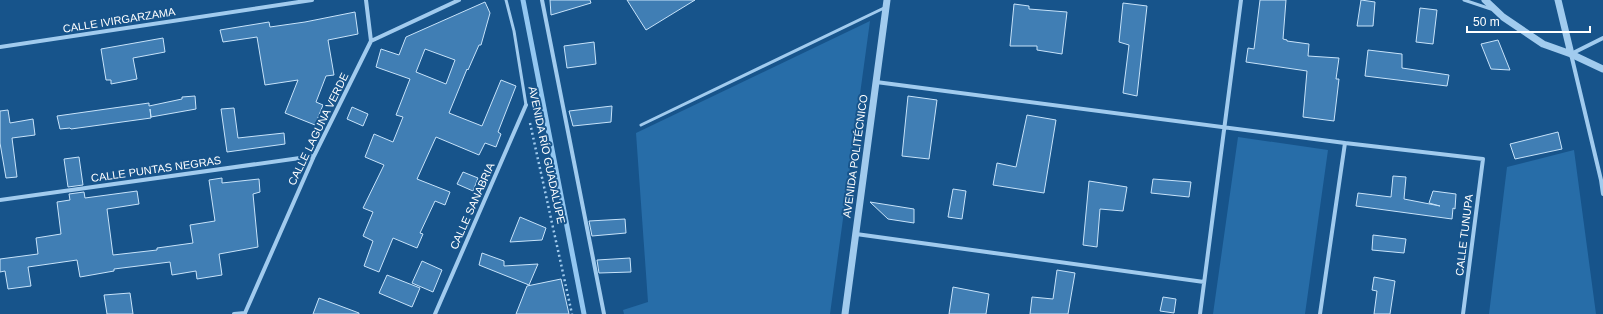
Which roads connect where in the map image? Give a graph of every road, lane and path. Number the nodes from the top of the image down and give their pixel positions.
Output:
1 (312, 0) edge
2 (366, 0) edge
3 (460, 0) edge
4 (506, 0) edge
5 (542, 0) edge
6 (1241, 0) edge
7 (1464, 0) edge
8 (1485, 0) edge
9 (1558, 0) edge
10 (887, 4) edge
11 (1496, 10) junction
12 (1603, 38) edge
13 (371, 41) junction
14 (0, 47) edge
15 (1571, 54) junction
16 (1603, 69) edge
17 (876, 82) junction
18 (526, 105) junction
19 (641, 126) dead end
20 (1224, 127) junction
21 (1345, 143) junction
22 (314, 156) junction
23 (1603, 194) edge
24 (0, 200) edge
25 (856, 234) junction
26 (1204, 282) junction
27 (234, 314) edge
28 (245, 314) edge
29 (435, 314) edge
30 (572, 314) edge
31 (604, 314) edge
32 (845, 314) edge
33 (1200, 314) edge
34 (1320, 314) edge
35 (1464, 314) edge

1 - 14 street, CALLE IVIRGARZAMA
2 - 13 street
3 - 13 street
4 - 18 lane, AVENIDA RÍO GUADALUPE
5 - 31 street
6 - 20 street
7 - 11 lane
8 - 11 street
9 - 15 street
10 - 17 street, AVENIDA POLITÉCNICO
10 - 19 lane
11 - 15 street
12 - 15 street
13 - 22 street, CALLE LAGUNA VERDE
15 - 16 street
15 - 23 street
17 - 20 street
17 - 25 street, AVENIDA POLITÉCNICO
18 - 29 street, CALLE SANABRIA
18 - 30 path, AVENIDA RÍO GUADALUPE
20 - 21 street
20 - 26 street
21 - 34 street
21 - 35 street, CALLE TUNUPA
22 - 24 street, CALLE PUNTAS NEGRAS
22 - 28 street, CALLE LAGUNA VERDE
25 - 26 street
25 - 32 street, AVENIDA POLITÉCNICO
26 - 33 street
27 - 28 street

